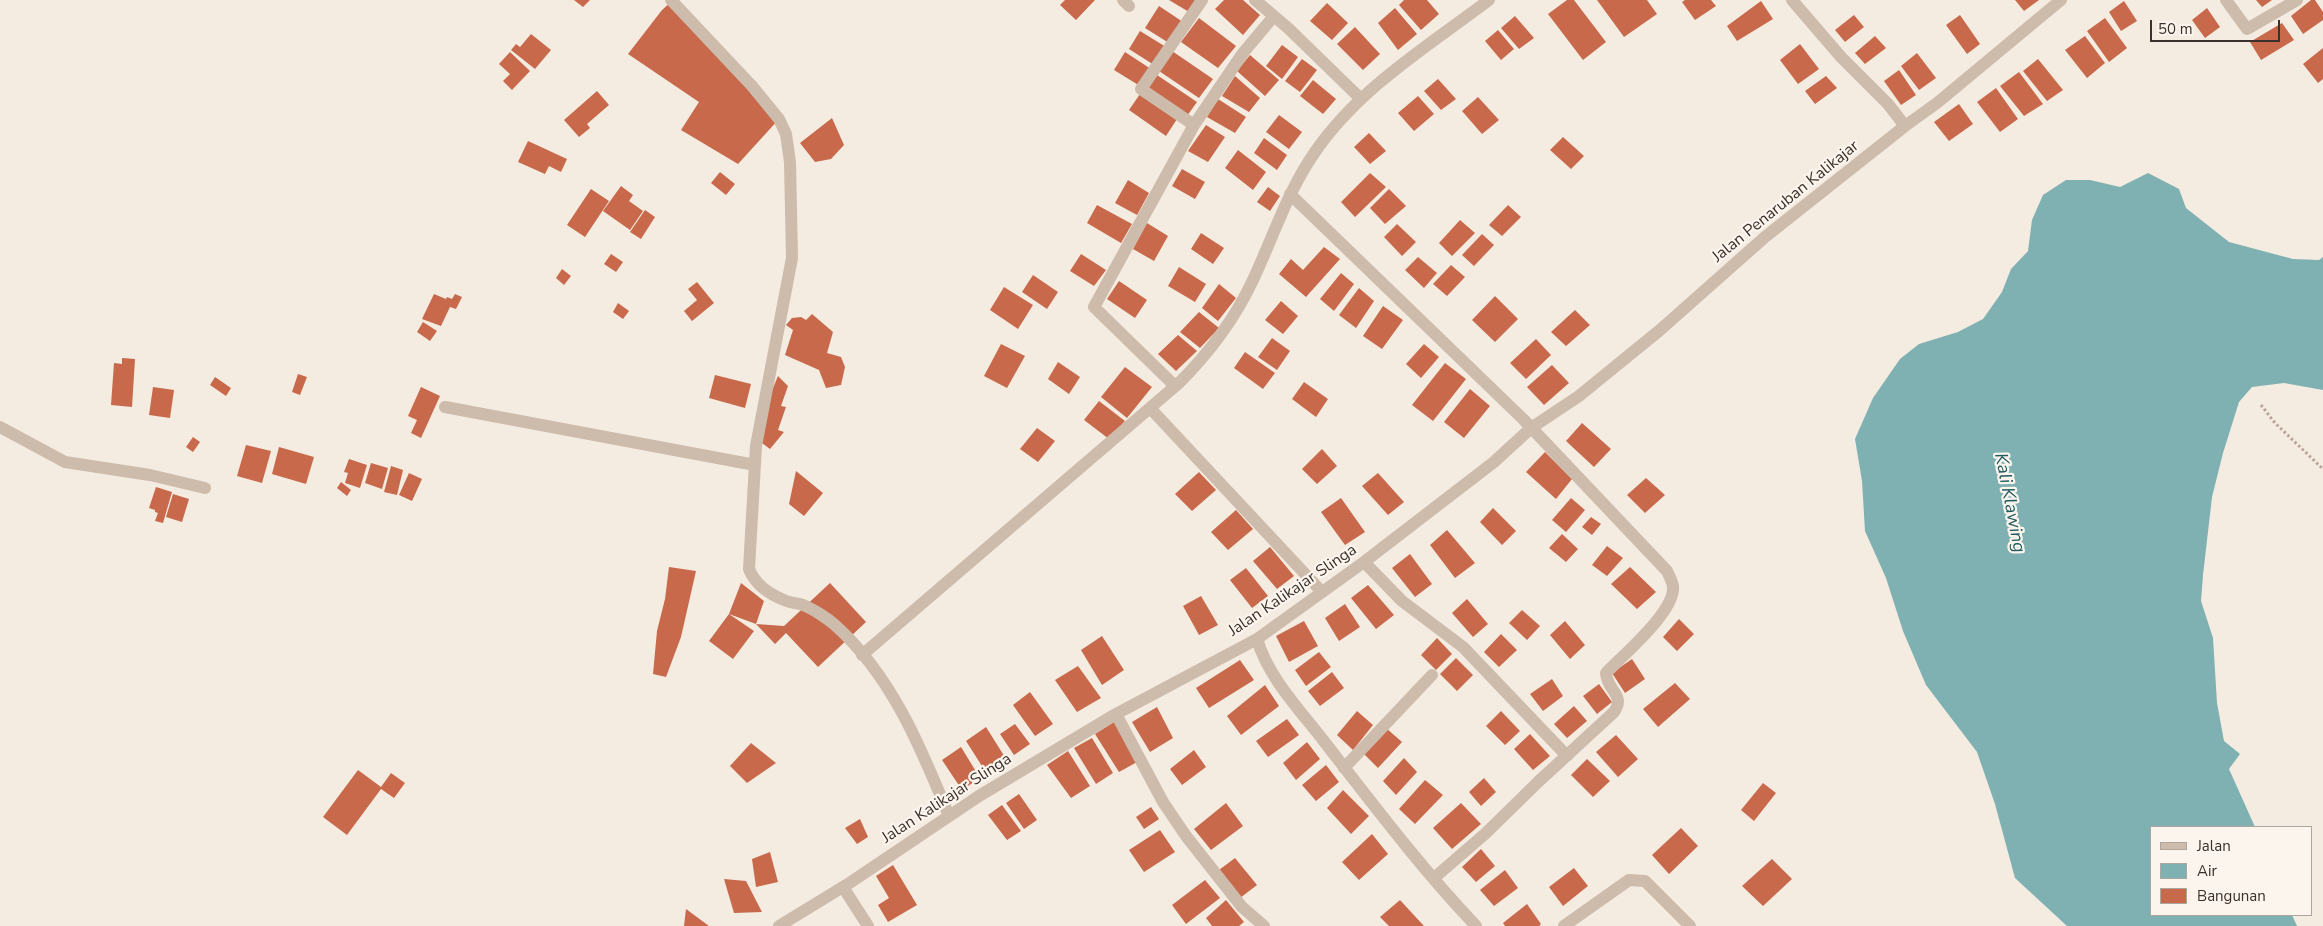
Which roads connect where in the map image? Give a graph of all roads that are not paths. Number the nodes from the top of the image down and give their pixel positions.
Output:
1 (671, 0) edge
2 (1202, 0) edge
3 (1255, 0) edge
4 (1489, 0) edge
5 (1792, 0) edge
6 (2061, 0) edge
7 (2226, 0) edge
8 (2297, 0) edge
9 (1274, 16) junction
10 (1361, 99) junction
11 (1194, 126) junction
12 (1905, 126) junction
13 (1293, 196) junction
14 (1175, 386) junction
15 (445, 407) dead end
16 (1150, 408) junction
17 (0, 427) edge
18 (1530, 428) junction
19 (755, 465) junction
20 (205, 488) dead end
21 (1364, 562) junction
22 (1322, 592) junction
23 (1257, 639) junction
24 (862, 655) junction
25 (1432, 675) dead end
26 (1116, 714) junction
27 (1567, 756) junction
28 (1344, 768) junction
29 (949, 816) junction
30 (1434, 878) junction
31 (843, 887) junction
32 (779, 926) edge
33 (868, 926) edge
34 (1264, 926) edge
35 (1476, 926) edge
36 (1564, 926) edge
37 (1690, 926) edge

1 - 19 street
2 - 11 street
3 - 9 street
4 - 10 street
5 - 12 street
6 - 12 street, Jalan Penaruban Kalikajar
7 - 8 street
9 - 10 street
9 - 11 street
10 - 13 street
11 - 14 street
12 - 18 street, Jalan Penaruban Kalikajar
13 - 14 street
13 - 18 street
14 - 16 street
15 - 19 street
16 - 22 street
16 - 24 street
17 - 20 street
18 - 21 street, Jalan Kalikajar Slinga
18 - 27 street
19 - 24 street
21 - 22 street, Jalan Kalikajar Slinga
21 - 27 street
22 - 23 street, Jalan Kalikajar Slinga
23 - 26 street, Jalan Kalikajar Slinga
23 - 28 street
24 - 29 street
25 - 28 street
26 - 29 street, Jalan Kalikajar Slinga
26 - 34 street
27 - 30 street
28 - 30 street
29 - 31 street, Jalan Kalikajar Slinga
30 - 35 street
31 - 32 street, Jalan Kalikajar Slinga
31 - 33 street
36 - 37 street

